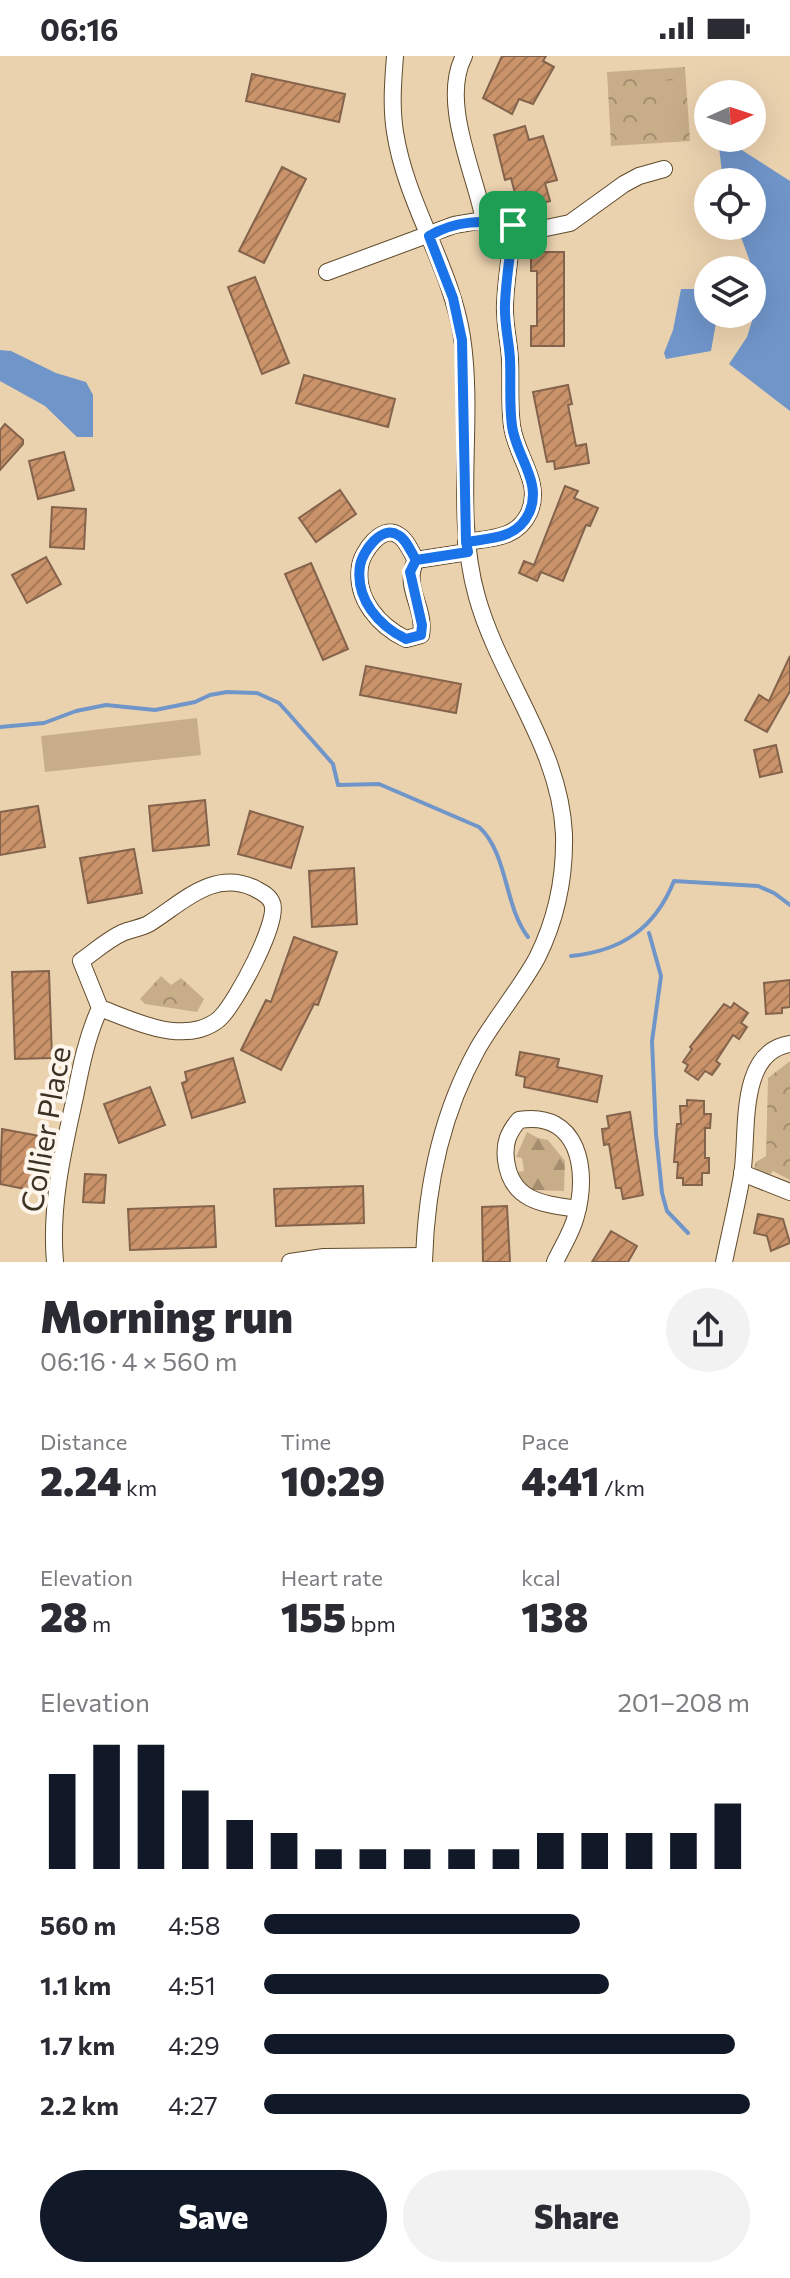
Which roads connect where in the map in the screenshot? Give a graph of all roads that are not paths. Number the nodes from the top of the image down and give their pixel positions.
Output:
1 (395, 56) edge
2 (464, 56) edge
3 (664, 169) dead end
4 (484, 220) junction
5 (513, 225) junction
6 (429, 236) junction
7 (327, 272) dead end
8 (467, 547) junction
9 (416, 560) junction
10 (100, 1008) junction
11 (790, 1044) edge
12 (742, 1173) junction
13 (790, 1192) edge
14 (578, 1209) junction
15 (424, 1259) edge
16 (55, 1262) edge
17 (290, 1262) edge
18 (555, 1262) edge
19 (724, 1262) edge

1 - 6 street
2 - 4 street
3 - 5 street
4 - 5 street
4 - 6 street
5 - 8 street
6 - 7 street
6 - 8 street
8 - 9 street
8 - 15 street
9 - 9 street
10 - 10 street
10 - 16 street, Collier Place
11 - 12 street
12 - 13 street
12 - 19 street
14 - 14 street
14 - 18 street
15 - 17 street

